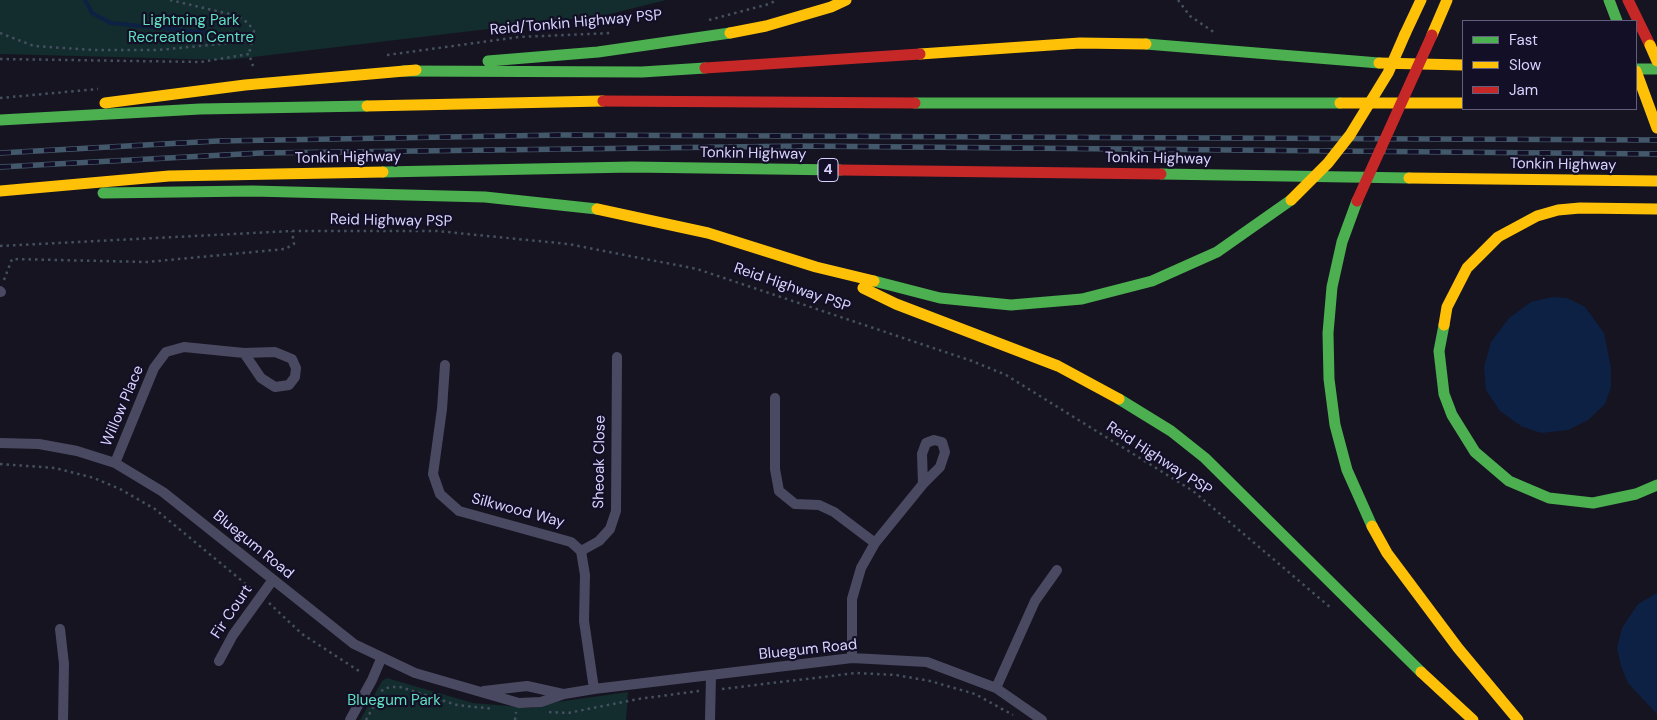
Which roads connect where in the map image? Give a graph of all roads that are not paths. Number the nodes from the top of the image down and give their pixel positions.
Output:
1 (846, 0) edge
2 (1421, 0) edge
3 (1447, 0) edge
4 (1609, 0) edge
5 (1628, 0) edge
6 (1617, 20) edge
7 (1657, 61) edge
8 (1462, 65) edge
9 (1637, 70) edge
10 (1657, 70) edge
11 (404, 71) junction
12 (1637, 73) edge
13 (1462, 103) edge
14 (1637, 103) edge
15 (1657, 103) edge
16 (0, 118) edge
17 (1657, 128) edge
18 (1657, 181) edge
19 (0, 191) edge
20 (0, 195) edge
21 (1657, 209) edge
22 (822, 268) junction
23 (244, 353) junction
24 (617, 357) dead end
25 (445, 365) dead end
26 (774, 398) dead end
27 (0, 443) edge
28 (115, 463) junction
29 (923, 484) dead end
30 (1657, 485) edge
31 (875, 543) junction
32 (581, 551) junction
33 (1057, 570) dead end
34 (272, 581) junction
35 (60, 629) dead end
36 (852, 658) junction
37 (381, 659) junction
38 (219, 661) dead end
39 (711, 676) junction
40 (996, 688) junction
41 (594, 689) junction
42 (481, 691) junction
43 (564, 694) junction
44 (63, 720) edge
45 (350, 720) edge
46 (710, 720) edge
47 (1042, 720) edge
48 (1473, 720) edge
49 (1518, 720) edge

1 - 11 highway
2 - 22 highway, bridge
3 - 49 highway, bridge
4 - 6 highway
5 - 7 highway, bridge
8 - 11 highway
9 - 10 highway
11 - 16 highway
12 - 17 highway, bridge
13 - 16 highway
14 - 15 highway
18 - 19 highway, Tonkin Highway / 4
20 - 22 highway
21 - 30 highway
22 - 48 highway
23 - 23 street, Willow Place
23 - 28 street, Willow Place
24 - 32 street, Sheoak Close
25 - 32 street, Silkwood Way
26 - 31 street
27 - 28 street, Bluegum Road
28 - 34 street, Bluegum Road
29 - 31 street
31 - 36 street
32 - 41 street
33 - 40 street
34 - 37 street, Bluegum Road
34 - 38 street, Fir Court
35 - 44 street
36 - 39 street, Bluegum Road
36 - 40 street, Bluegum Road
37 - 42 street, Bluegum Road
37 - 45 street
39 - 41 street, Bluegum Road
39 - 46 street
40 - 47 street, Bluegum Road
41 - 43 street, Bluegum Road
42 - 43 street, Bluegum Road
42 - 43 street, Bluegum Road

